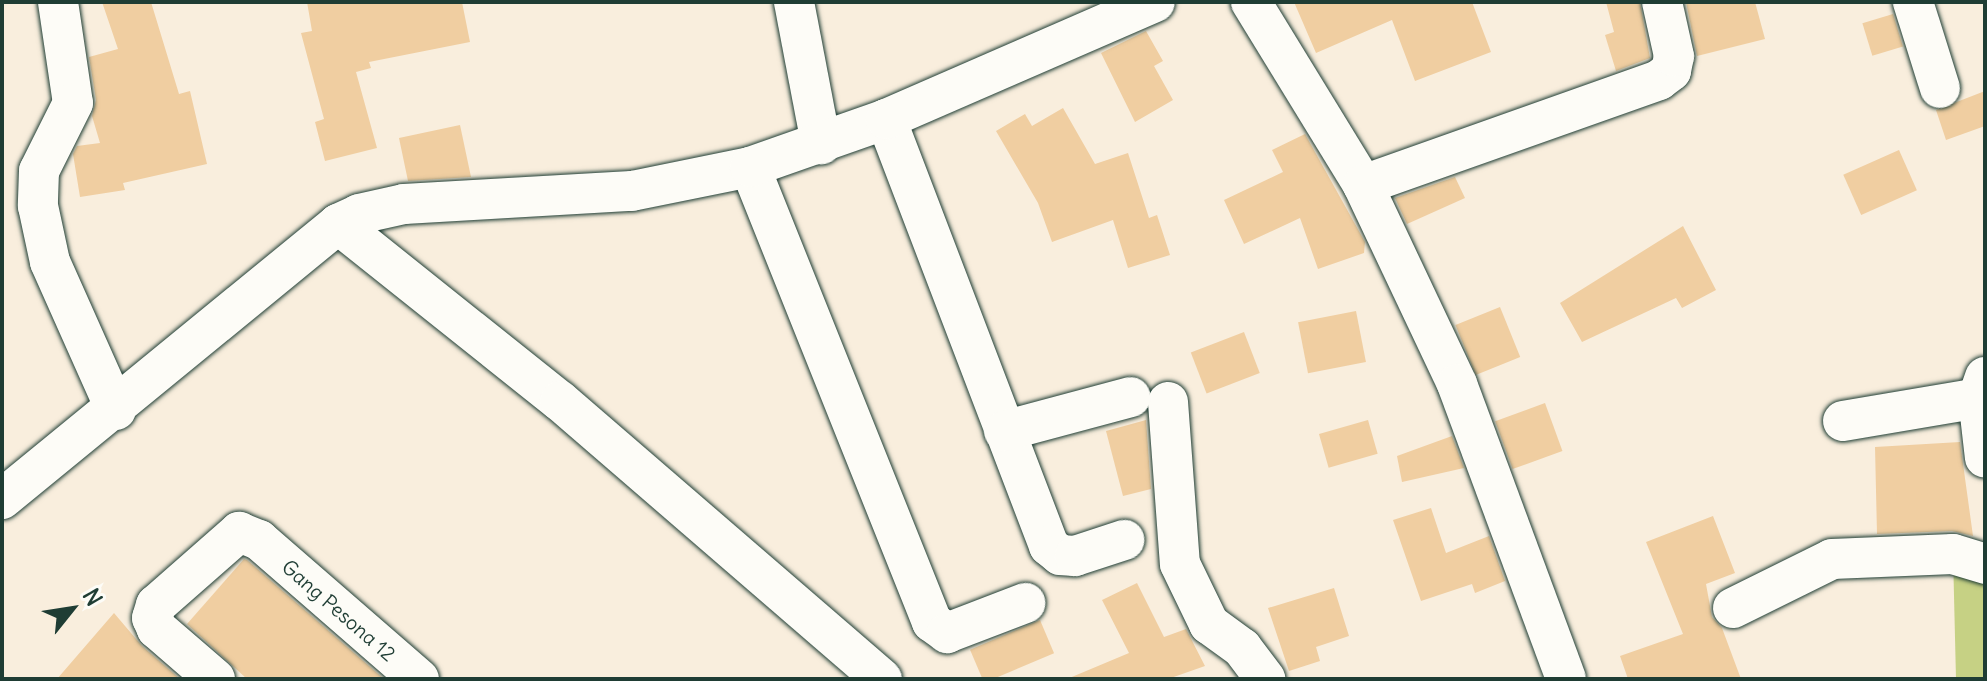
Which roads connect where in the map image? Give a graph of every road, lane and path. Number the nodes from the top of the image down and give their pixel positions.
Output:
1 (58, 2) edge
2 (794, 2) edge
3 (1155, 2) edge
4 (1251, 2) edge
5 (1662, 2) edge
6 (1913, 2) edge
7 (1940, 88) dead end
8 (886, 119) junction
9 (821, 144) junction
10 (750, 167) junction
11 (1363, 185) junction
12 (338, 224) junction
13 (1983, 390) edge
14 (116, 410) junction
15 (1843, 421) dead end
16 (1004, 431) junction
17 (1985, 458) edge
18 (2, 499) edge
19 (1124, 540) dead end
20 (1985, 564) edge
21 (1025, 603) dead end
22 (1733, 608) dead end
23 (215, 679) edge
24 (419, 679) edge
25 (882, 679) edge
26 (1265, 679) edge
27 (1566, 679) edge

1 - 14 street
2 - 9 street
3 - 8 street
4 - 11 street
5 - 11 street
6 - 7 street
8 - 9 street
8 - 16 street
9 - 10 street
10 - 12 street
10 - 21 street
11 - 27 street
12 - 14 street
12 - 25 street
13 - 15 street
13 - 17 street
14 - 18 street
16 - 19 street
16 - 26 street
20 - 22 street
23 - 24 street, Gang Pesona 12

